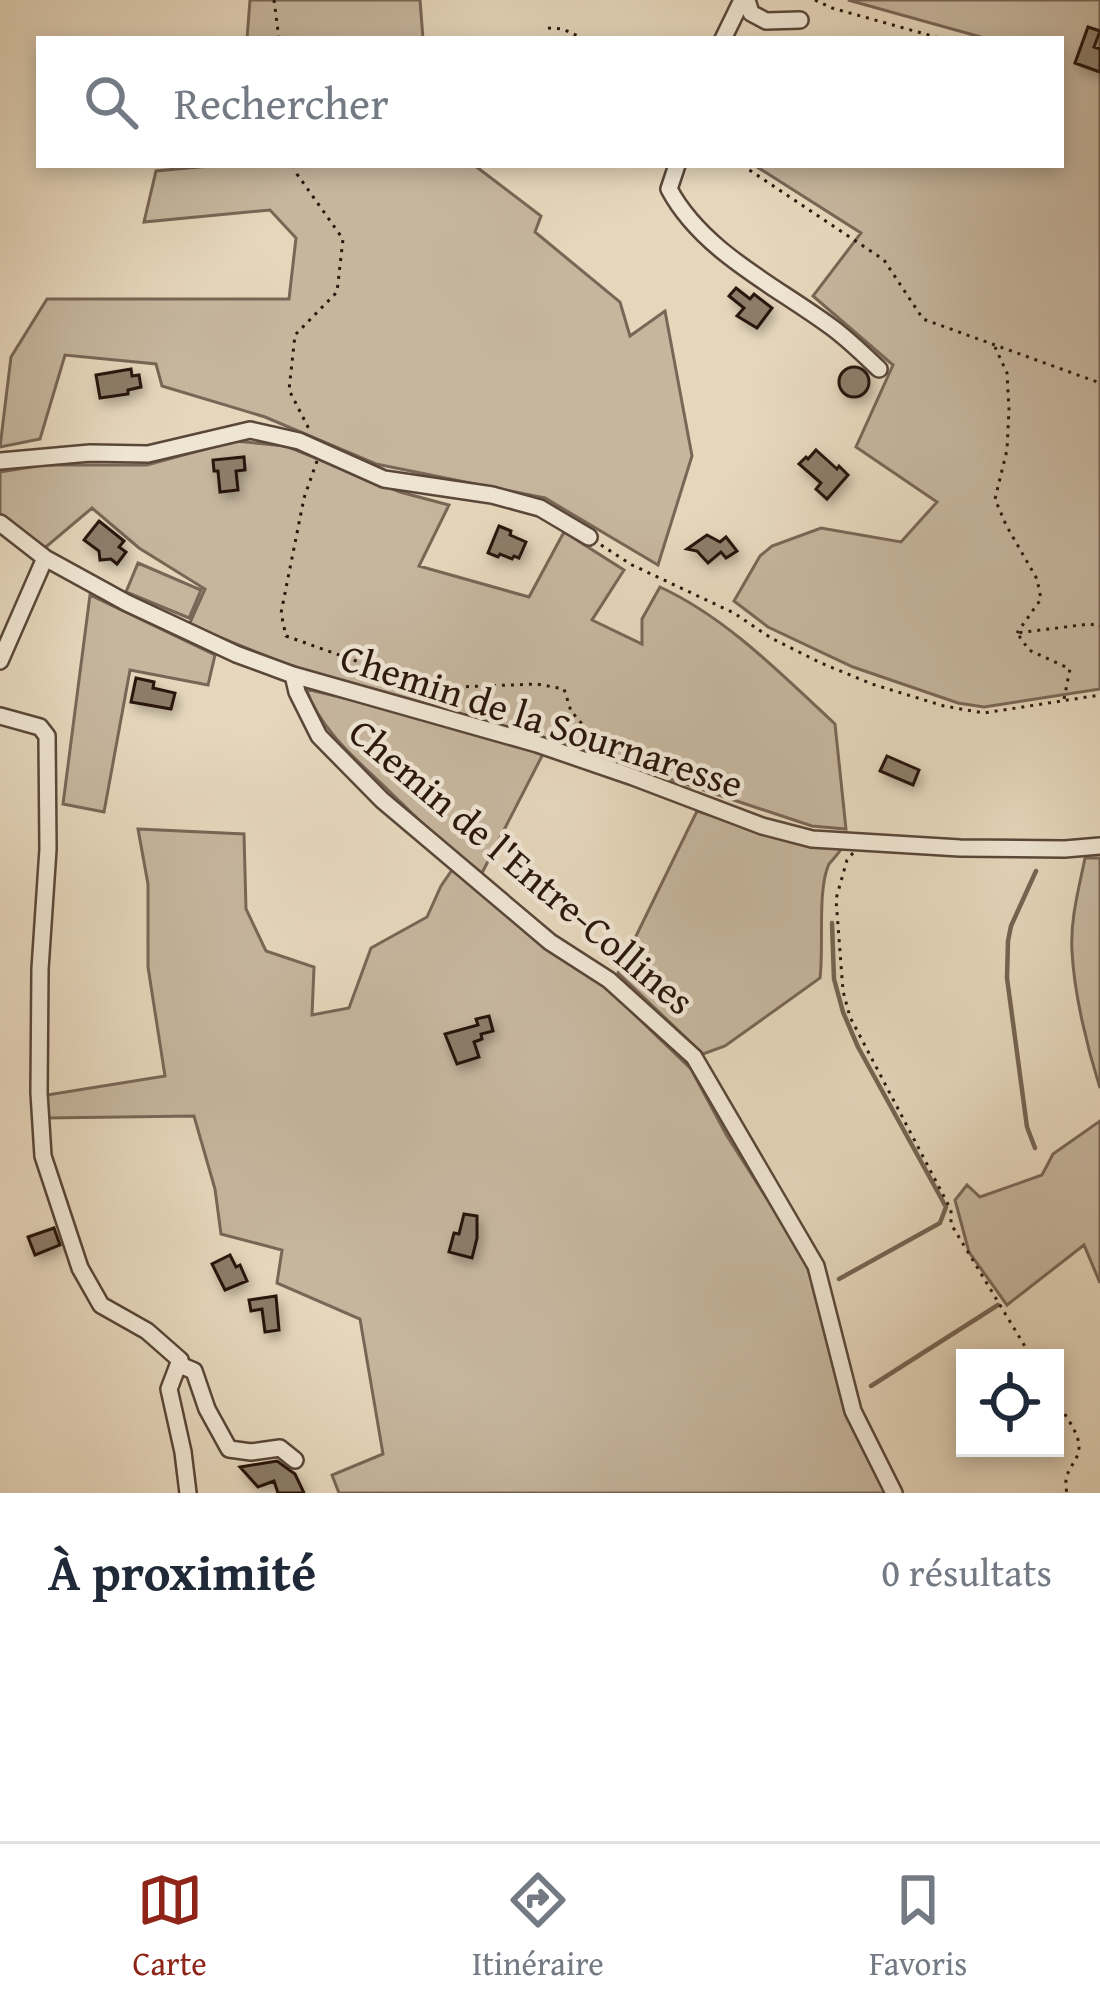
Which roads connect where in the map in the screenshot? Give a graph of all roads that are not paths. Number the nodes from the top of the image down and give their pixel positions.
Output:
1 (744, 0) edge
2 (800, 20) dead end
3 (725, 36) edge
4 (676, 168) edge
5 (879, 368) dead end
6 (0, 461) edge
7 (0, 523) edge
8 (589, 537) road end
9 (45, 558) junction
10 (0, 661) edge
11 (293, 675) junction
12 (0, 716) edge
13 (1100, 846) edge
14 (180, 1365) junction
15 (295, 1460) dead end
16 (188, 1493) edge
17 (894, 1493) edge

1 - 2 street
1 - 3 street
4 - 5 street
6 - 8 street
7 - 9 street, Chemin de la Sournaresse
9 - 10 street
9 - 11 street, Chemin de la Sournaresse
11 - 13 street, Chemin de la Sournaresse
11 - 17 street, Chemin de l'Entre-Collines
12 - 14 street
14 - 15 street
14 - 16 street

